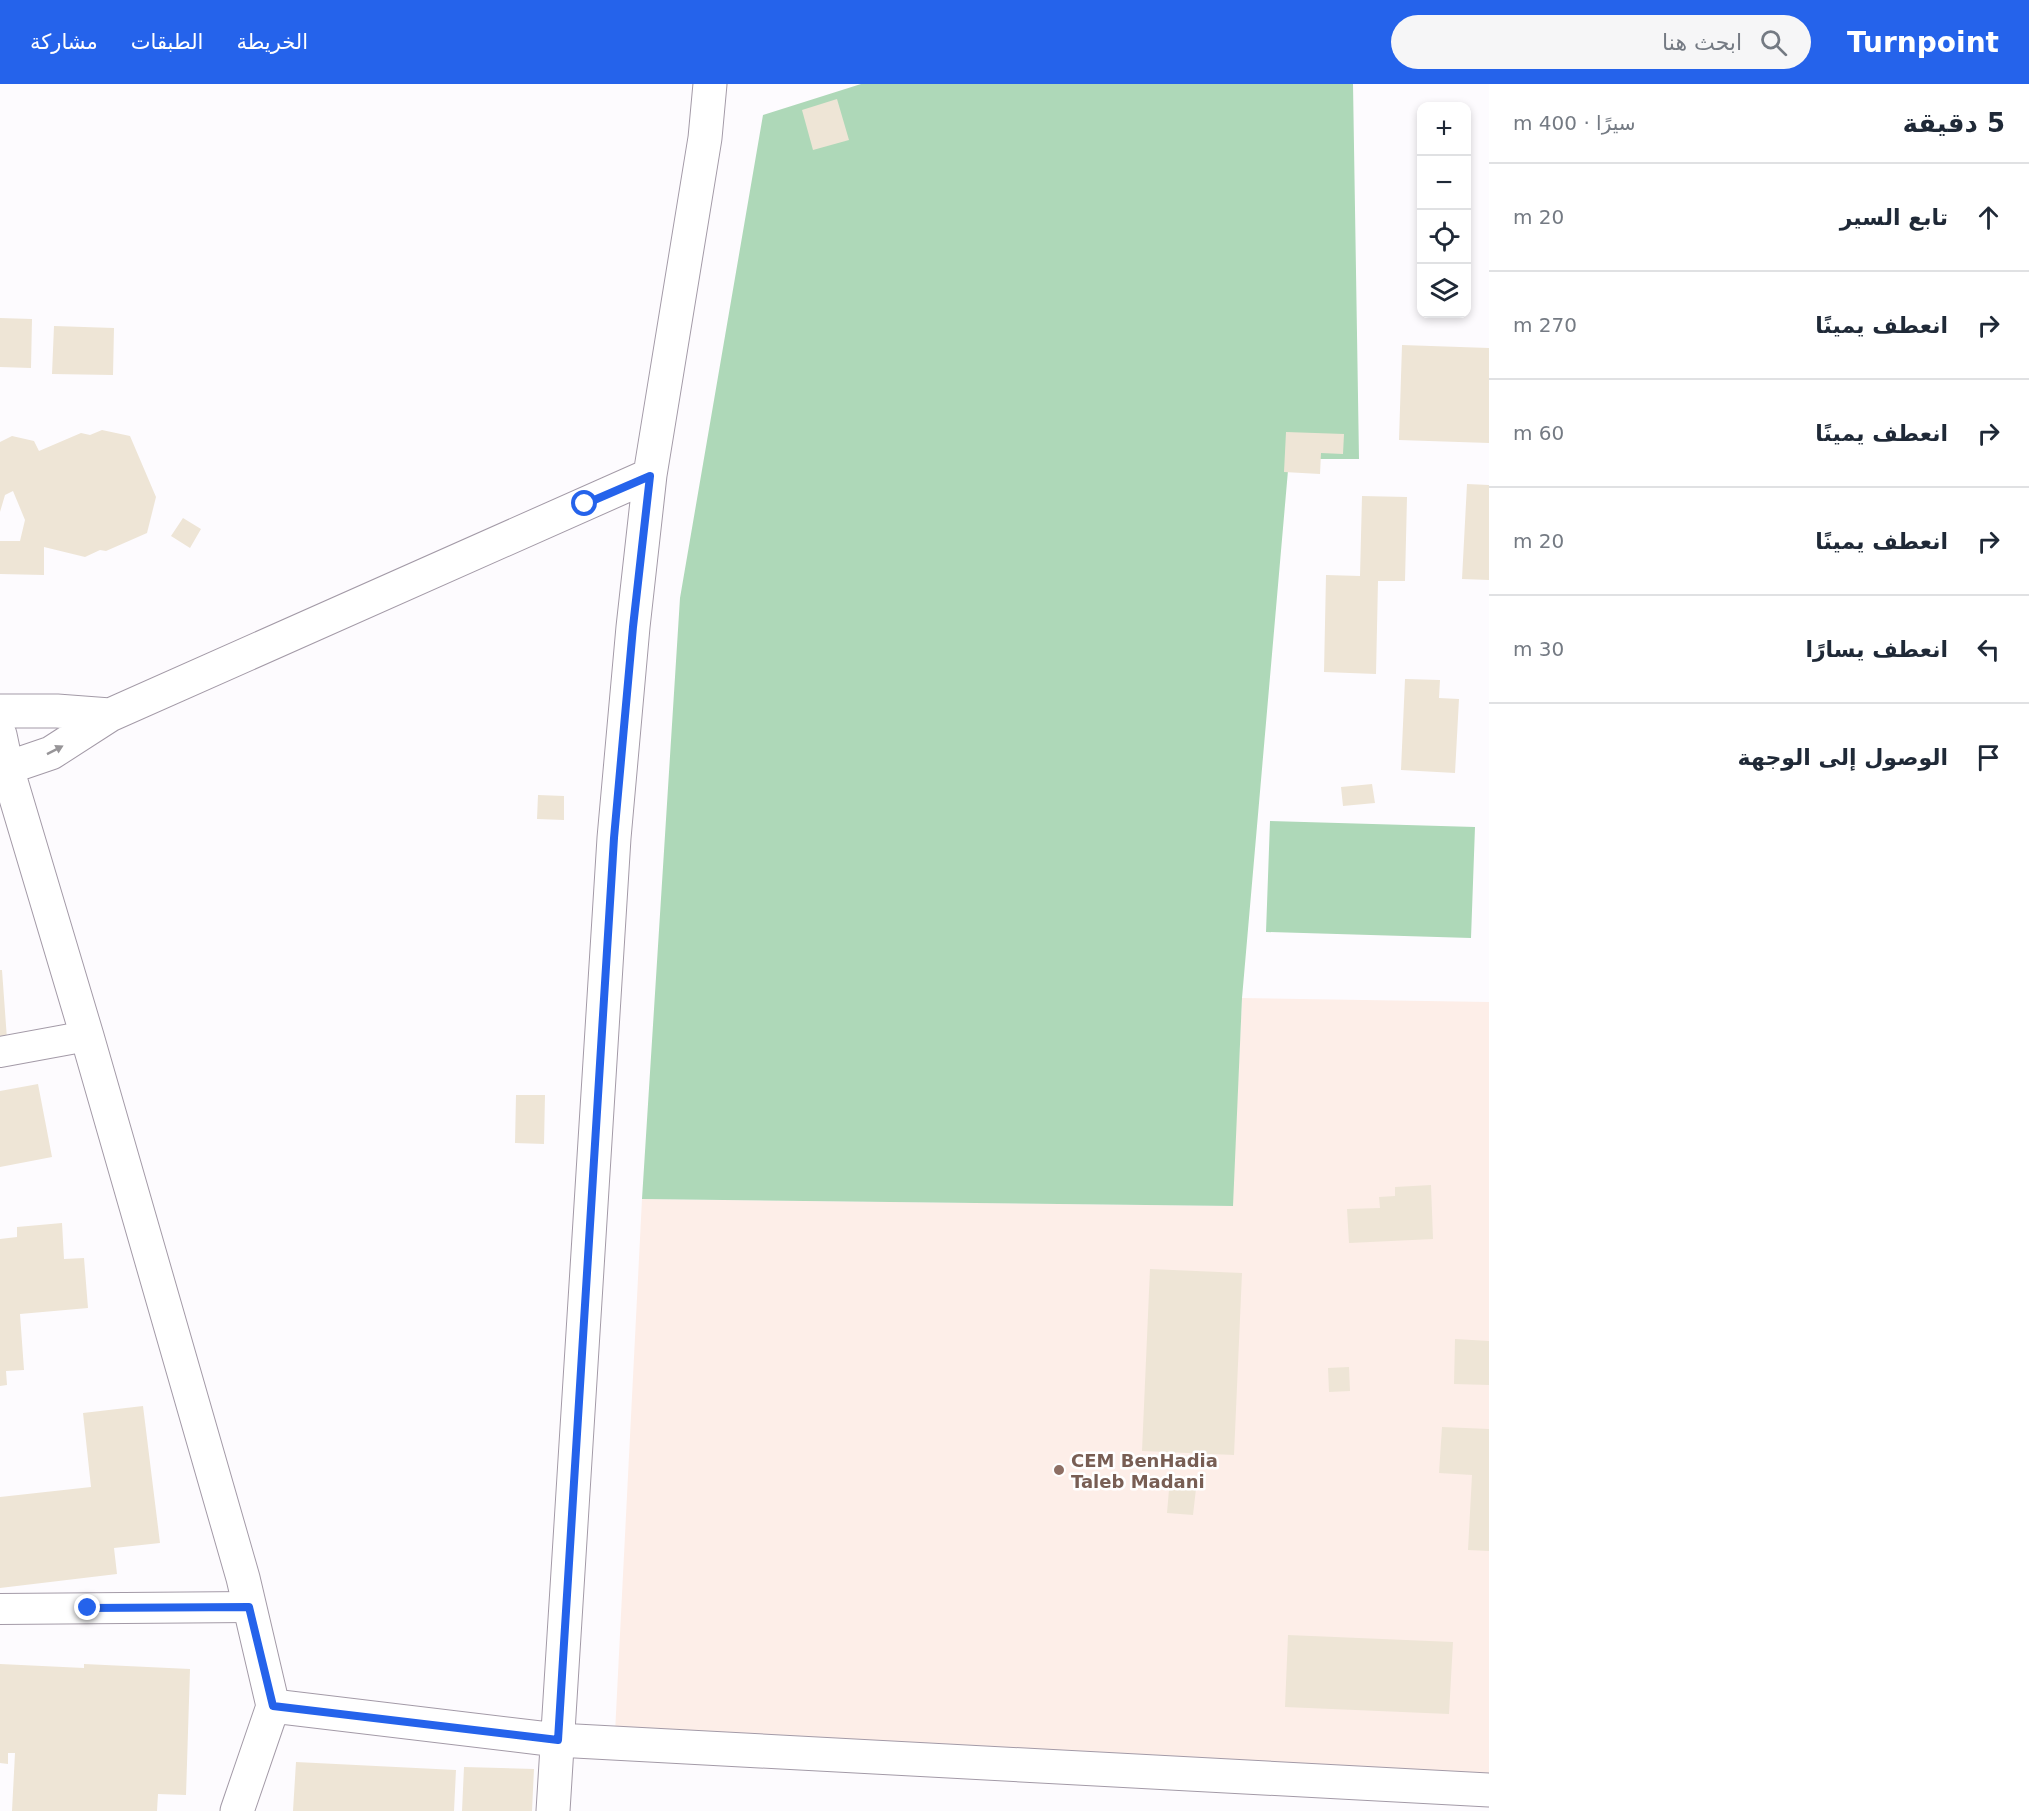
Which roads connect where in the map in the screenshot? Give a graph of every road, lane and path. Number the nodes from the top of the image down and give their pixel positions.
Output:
1 (710, 84) edge
2 (650, 476) junction
3 (0, 711) edge
4 (110, 715) junction
5 (0, 735) edge
6 (4, 768) edge
7 (87, 1036) junction
8 (0, 1052) edge
9 (249, 1607) junction
10 (0, 1609) edge
11 (273, 1706) junction
12 (558, 1740) junction
13 (1489, 1790) edge
14 (237, 1811) edge
15 (553, 1811) edge

1 - 2 street
2 - 4 street
2 - 12 street
3 - 4 street
6 -> 4 street
5 - 6 street
6 - 7 street
7 - 8 street
7 - 9 street
9 - 10 street
9 - 11 street
11 - 12 street
11 - 14 street
12 - 13 street
12 - 15 street

